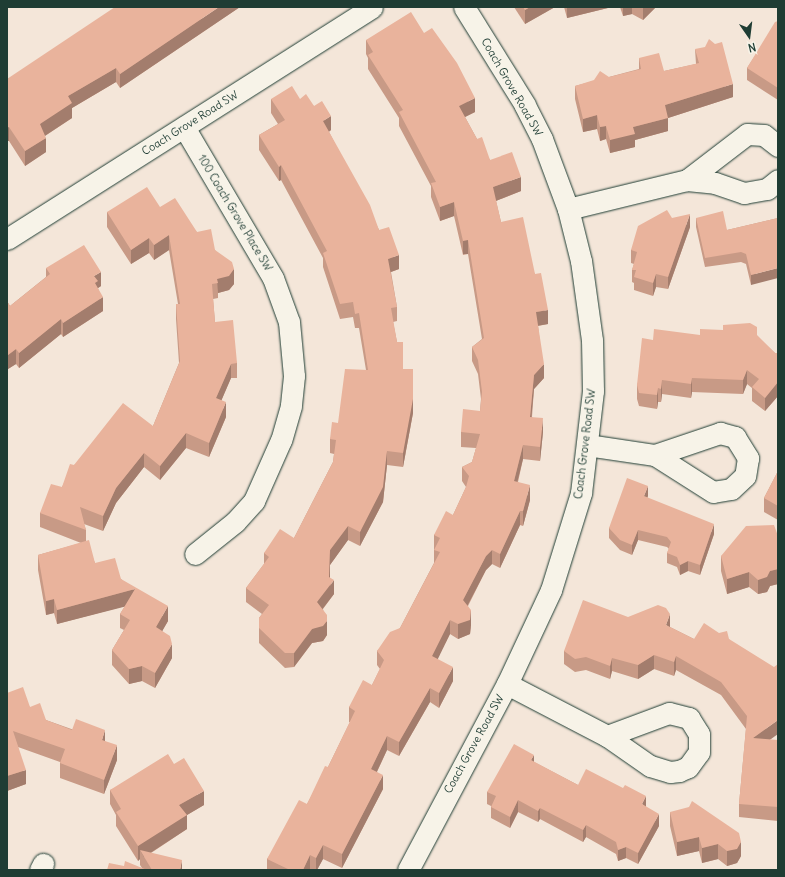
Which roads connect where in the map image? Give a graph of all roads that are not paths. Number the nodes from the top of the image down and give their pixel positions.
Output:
1 (372, 7) edge
2 (464, 7) edge
3 (184, 127) junction
4 (778, 146) edge
5 (687, 180) junction
6 (778, 180) edge
7 (568, 210) junction
8 (7, 239) edge
9 (587, 445) junction
10 (655, 455) dead end
11 (195, 554) dead end
12 (507, 684) junction
13 (608, 736) dead end
14 (408, 870) edge

1 - 3 street, Coach Grove Road SW
2 - 7 street, Coach Grove Road SW
3 - 8 street, Coach Grove Road SW
3 - 11 street, 100 Coach Grove Place SW
4 - 5 street
5 - 6 street
5 - 7 street
7 - 9 street, Coach Grove Road SW
9 - 10 street
9 - 12 street, Coach Grove Road SW
12 - 13 street
12 - 14 street, Coach Grove Road SW

